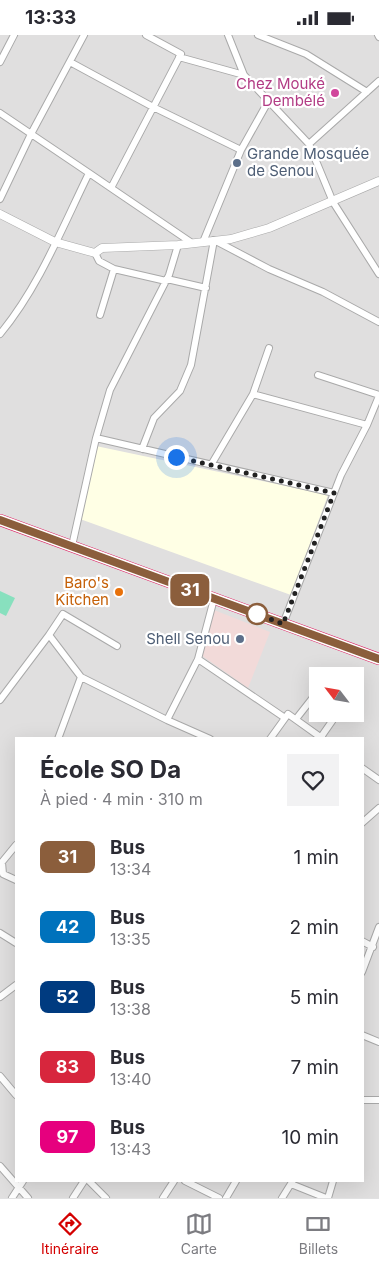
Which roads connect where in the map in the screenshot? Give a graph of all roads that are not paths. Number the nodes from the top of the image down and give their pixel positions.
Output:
1 (14, 35) edge
2 (84, 35) edge
3 (146, 35) edge
4 (228, 35) edge
5 (258, 35) edge
6 (179, 57) junction
7 (0, 62) edge
8 (70, 62) junction
9 (244, 75) junction
10 (379, 81) edge
11 (368, 92) junction
12 (269, 100) junction
13 (153, 107) junction
14 (0, 113) edge
15 (31, 134) junction
16 (309, 144) junction
17 (241, 151) junction
18 (89, 173) junction
19 (379, 181) edge
20 (111, 188) junction
21 (0, 199) edge
22 (333, 202) junction
23 (0, 214) edge
24 (214, 241) junction
25 (55, 242) junction
26 (203, 242) junction
27 (192, 243) junction
28 (178, 245) junction
29 (95, 253) junction
30 (114, 269) junction
31 (379, 274) edge
32 (167, 280) junction
33 (206, 288) junction
34 (100, 315) dead end
35 (379, 323) edge
36 (0, 334) edge
37 (269, 348) dead end
38 (318, 375) dead end
39 (253, 394) junction
40 (379, 395) edge
41 (367, 425) junction
42 (96, 438) junction
43 (142, 449) junction
44 (211, 465) junction
45 (334, 493) junction
46 (0, 520) edge
47 (72, 546) junction
48 (214, 599) junction
49 (283, 624) junction
50 (49, 635) junction
51 (118, 646) dead end
52 (378, 657) edge
53 (198, 659) junction
54 (81, 677) junction
55 (0, 700) edge
56 (309, 702) edge
57 (285, 718) junction
58 (296, 719) junction
59 (167, 720) junction
60 (331, 723) edge
61 (59, 737) edge
62 (205, 737) edge
63 (271, 737) edge
64 (321, 737) edge
65 (323, 737) edge
66 (364, 769) edge
67 (379, 780) edge
68 (379, 808) edge
69 (364, 822) edge
70 (15, 846) edge
71 (1, 874) edge
72 (15, 880) edge
73 (379, 927) edge
74 (0, 933) edge
75 (15, 942) edge
76 (364, 942) edge
77 (373, 947) junction
78 (364, 967) edge
79 (15, 986) edge
80 (0, 997) edge
81 (364, 1036) edge
82 (379, 1042) edge
83 (0, 1076) edge
84 (15, 1094) edge
85 (364, 1100) edge
86 (379, 1100) edge
87 (0, 1166) edge
88 (22, 1182) edge
89 (83, 1182) edge
90 (90, 1182) edge
91 (173, 1182) edge
92 (187, 1182) edge
93 (235, 1182) edge
94 (333, 1182) edge
95 (292, 1183) edge
96 (19, 1188) junction
97 (12, 1198) edge
98 (28, 1198) edge
99 (73, 1198) edge
100 (106, 1198) edge
101 (163, 1198) edge
102 (219, 1198) edge
103 (226, 1198) edge
104 (282, 1198) edge
105 (327, 1198) edge

1 - 7 street
2 - 8 street
3 - 6 street
4 - 9 street
5 - 11 street
6 - 9 street
6 - 13 street
8 - 13 street
8 - 15 street
9 - 12 street
10 - 11 street
11 - 16 street
12 - 16 street
12 - 17 street
13 - 17 street
13 - 20 street
14 - 15 street
15 - 18 street
15 - 21 street
16 - 22 street
17 - 26 street
18 - 20 street
18 - 25 street
19 - 22 street
20 - 27 street
22 - 24 street
22 - 31 street
23 - 25 street
24 - 26 street
24 - 33 street
24 - 35 street
25 - 29 street
25 - 36 street
26 - 27 street
27 - 28 street
28 - 29 street
28 - 32 street
29 - 30 street
30 - 32 street
30 - 34 street
32 - 33 street
32 - 42 street
33 - 43 street
37 - 39 street
38 - 40 street
39 - 41 street
39 - 44 street
40 - 41 street
41 - 45 street
42 - 43 street
42 - 47 street
43 - 44 street
44 - 45 street
45 - 49 street
46 - 47 highway
47 - 48 highway
48 - 49 highway
48 - 53 street
49 - 52 highway
50 - 51 street
50 - 54 street
50 - 55 street
53 - 57 street
53 - 59 street
54 - 59 street
54 - 61 street
56 - 58 street
57 - 58 street
57 - 63 street
58 - 64 street
59 - 62 street
60 - 65 street
66 - 67 street
68 - 69 street
70 - 71 street
71 - 72 street
73 - 77 street
74 - 75 street
76 - 77 street
77 - 78 street
79 - 80 street
81 - 82 street
83 - 84 street
85 - 86 street
87 - 96 street
88 - 96 street
89 - 99 street
90 - 100 street
91 - 101 street
92 - 102 street
93 - 103 street
94 - 105 street
95 - 104 street
95 - 105 street
96 - 97 street
96 - 98 street

